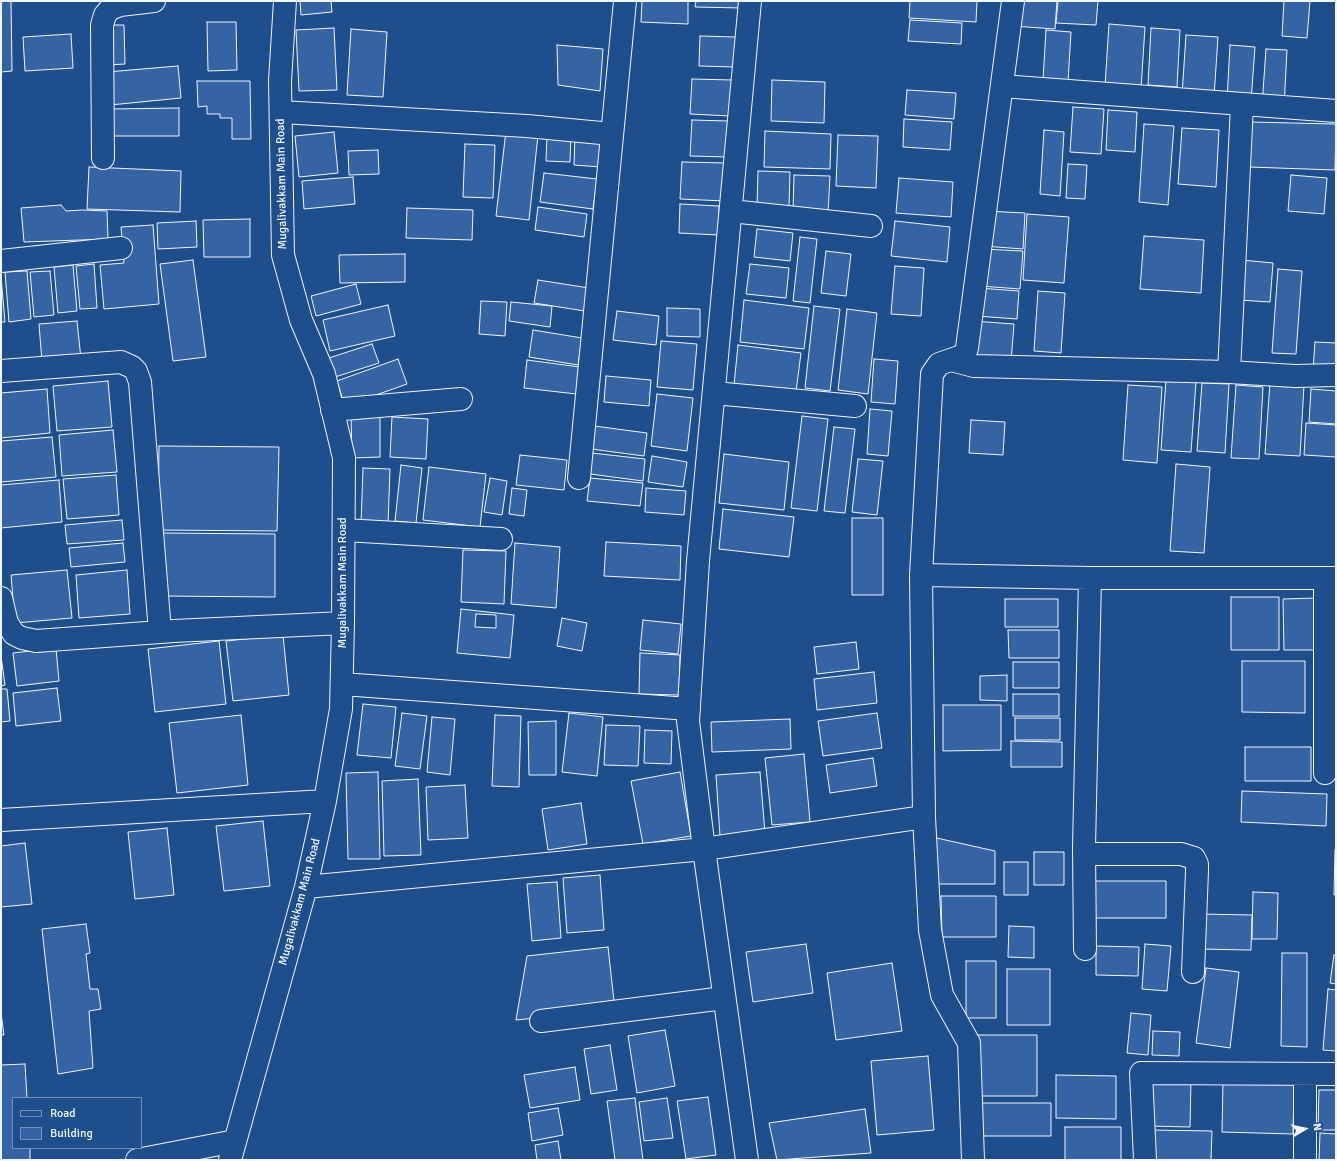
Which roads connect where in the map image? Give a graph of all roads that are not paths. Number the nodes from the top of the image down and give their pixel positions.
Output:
1 (154, 1) edge
2 (285, 1) edge
3 (626, 1) edge
4 (750, 1) edge
5 (1013, 1) edge
6 (1002, 86) junction
7 (1242, 105) junction
8 (1336, 111) edge
9 (281, 112) junction
10 (612, 134) junction
11 (103, 158) dead end
12 (731, 211) junction
13 (871, 226) dead end
14 (120, 248) dead end
15 (1, 261) edge
16 (951, 360) junction
17 (1, 371) edge
18 (1230, 372) junction
19 (1336, 375) edge
20 (714, 393) junction
21 (461, 399) dead end
22 (855, 406) dead end
23 (332, 410) junction
24 (579, 478) dead end
25 (344, 530) junction
26 (501, 539) dead end
27 (921, 575) junction
28 (1090, 578) junction
29 (1331, 578) edge
30 (1, 598) edge
31 (343, 623) junction
32 (160, 632) junction
33 (342, 684) junction
34 (689, 709) junction
35 (1325, 773) dead end
36 (325, 801) junction
37 (924, 817) junction
38 (1, 820) edge
39 (704, 849) junction
40 (1084, 854) junction
41 (306, 887) junction
42 (1085, 949) dead end
43 (1193, 972) dead end
44 (724, 998) junction
45 (541, 1021) dead end
46 (1305, 1074) junction
47 (1336, 1074) edge
48 (232, 1150) edge
49 (137, 1160) edge
50 (747, 1160) edge
51 (973, 1160) edge
52 (1145, 1160) edge
53 (1304, 1160) edge

1 - 11 street
2 - 9 street, Mugalivakkam Main Road
3 - 10 street
4 - 12 street
5 - 6 street
6 - 7 street
6 - 16 street
7 - 8 street
7 - 18 street
9 - 10 street
9 - 23 street, Mugalivakkam Main Road
10 - 24 street
12 - 13 street
12 - 20 street
14 - 15 street
16 - 18 street
16 - 27 street
17 - 32 street
18 - 19 street
20 - 22 street
20 - 34 street
21 - 23 street
23 - 25 street, Mugalivakkam Main Road
25 - 26 street
25 - 31 street, Mugalivakkam Main Road
27 - 28 street
27 - 37 street
28 - 29 street
28 - 40 street
29 - 35 street
30 - 32 street
31 - 32 street
31 - 33 street, Mugalivakkam Main Road
33 - 34 street
33 - 36 street, Mugalivakkam Main Road
34 - 39 street
36 - 38 street
36 - 41 street, Mugalivakkam Main Road
37 - 39 street
37 - 51 street
39 - 41 street
39 - 44 street
40 - 42 street
40 - 43 street
41 - 48 street, Mugalivakkam Main Road
44 - 45 street
44 - 50 street
46 - 47 street
46 - 52 street
46 - 53 street
48 - 49 street

